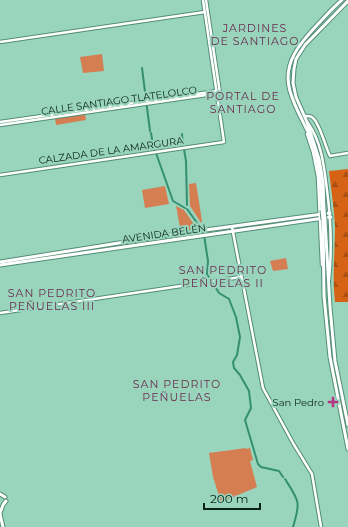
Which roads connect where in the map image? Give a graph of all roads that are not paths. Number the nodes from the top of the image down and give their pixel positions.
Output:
1 (203, 0) edge
2 (206, 0) edge
3 (342, 0) edge
4 (348, 1) edge
5 (206, 12) junction
6 (1, 41) edge
7 (218, 92) junction
8 (304, 116) junction
9 (300, 119) junction
10 (0, 122) edge
11 (307, 122) junction
12 (0, 125) edge
13 (348, 153) edge
14 (0, 175) edge
15 (323, 210) junction
16 (330, 215) junction
17 (321, 218) junction
18 (232, 229) junction
19 (0, 262) edge
20 (0, 265) edge
21 (241, 277) junction
22 (329, 284) junction
23 (0, 313) edge
24 (344, 404) junction
25 (348, 407) edge
26 (348, 426) edge
27 (348, 449) edge
28 (0, 494) edge
29 (5, 497) dead end
30 (6, 501) dead end
31 (0, 513) edge
32 (3, 527) edge
33 (321, 527) edge

1 - 5 street
2 - 5 street
3 - 9 main road
4 - 8 main road
5 - 6 street
5 - 7 street
7 - 10 street, CALLE SANTIAGO TLATELOLCO
7 - 12 street, CALLE SANTIAGO TLATELOLCO
7 - 14 street, CALZADA DE LA AMARGURA
8 - 11 main road
8 - 13 street
9 - 15 main road
9 - 17 street
11 - 15 main road
11 - 16 street
15 - 17 main road, bridge
16 - 17 main road, AVENIDA BELÉN
16 - 22 street
17 - 18 main road, AVENIDA BELÉN
17 - 22 main road
17 - 27 main road
18 - 19 main road, AVENIDA BELÉN
18 - 20 main road, AVENIDA BELÉN
18 - 21 street
21 - 23 street
21 - 33 street
22 - 24 main road
24 - 25 main road
24 - 26 main road
28 - 29 main road
30 - 31 main road
31 - 32 main road

